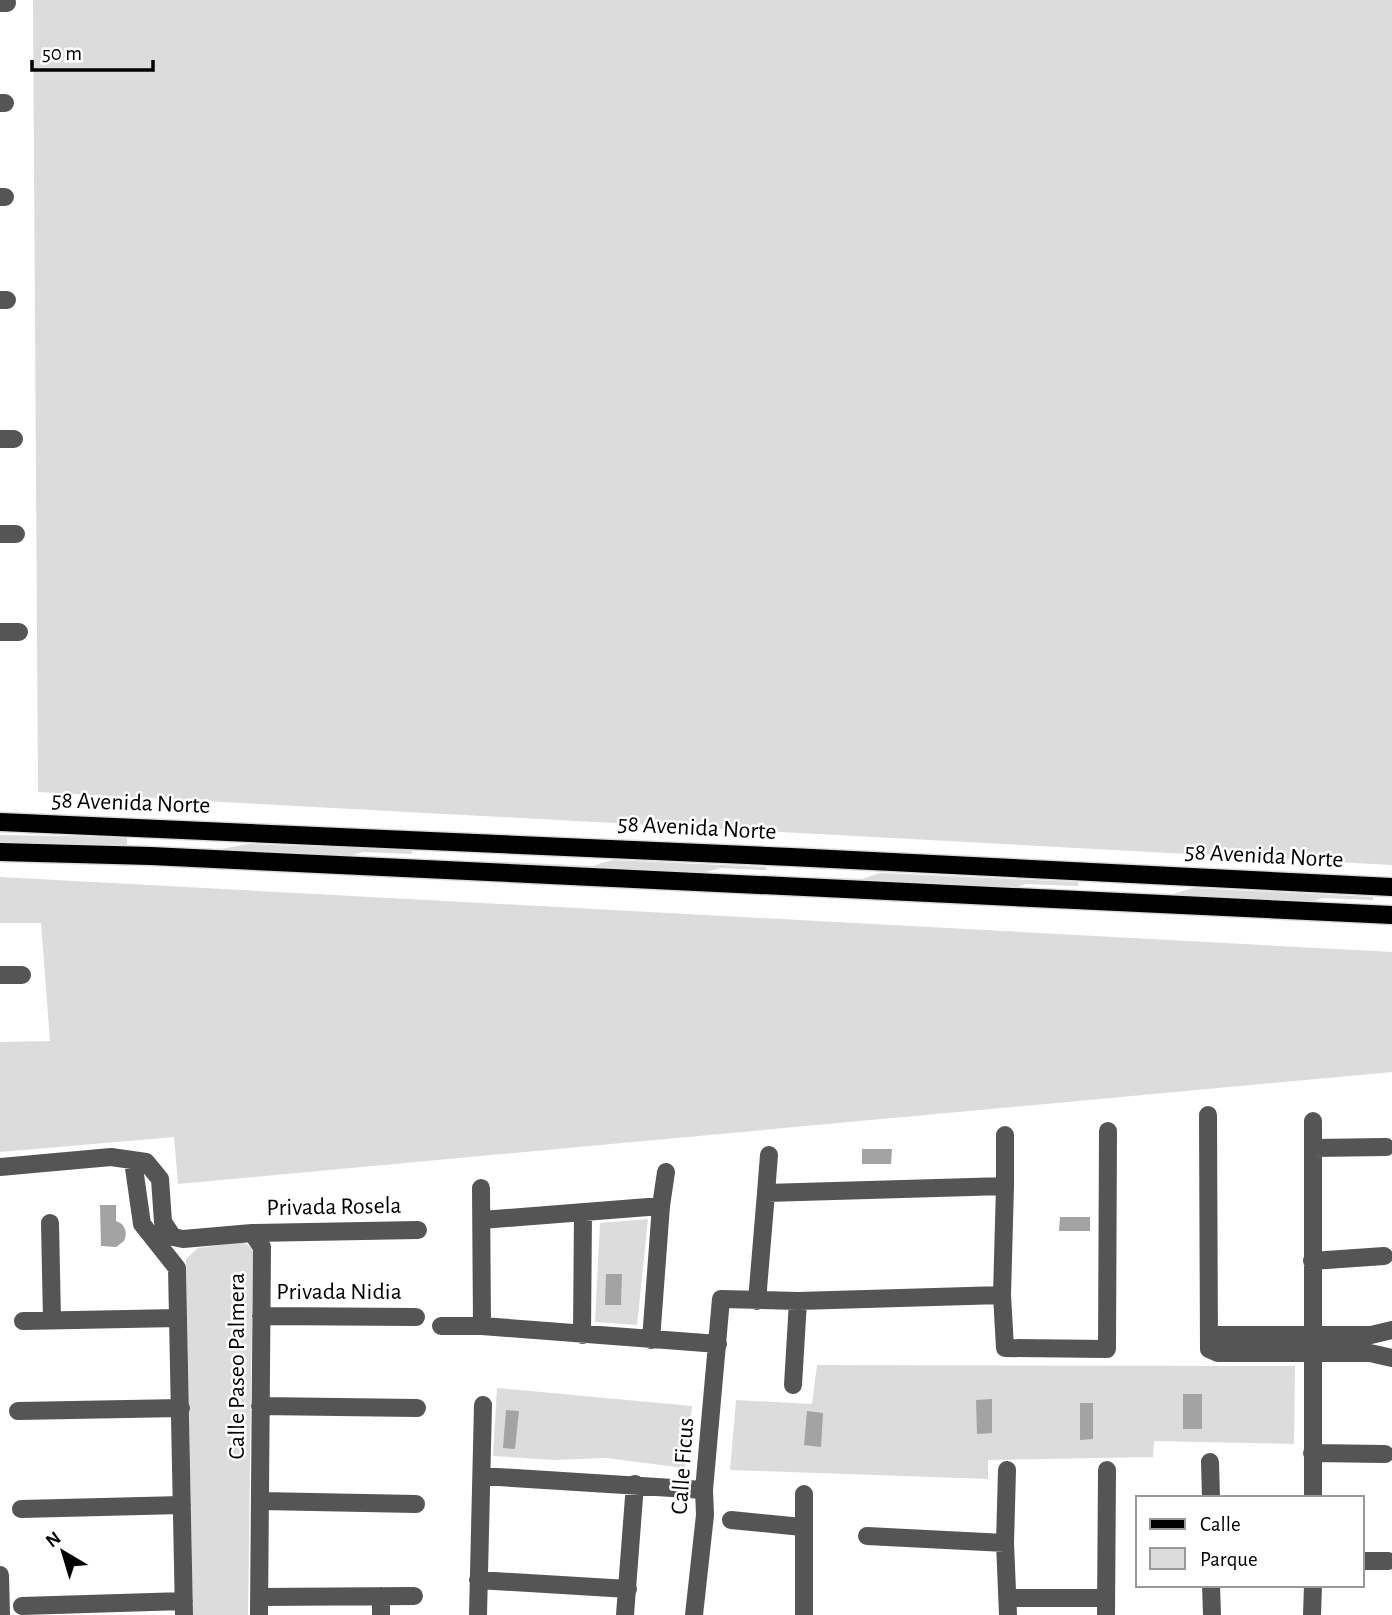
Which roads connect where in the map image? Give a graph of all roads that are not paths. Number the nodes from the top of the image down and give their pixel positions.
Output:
1 (0, 632) edge
2 (19, 632) dead end
3 (0, 822) edge
4 (152, 828) junction
5 (480, 843) junction
6 (0, 852) edge
7 (151, 856) junction
8 (791, 857) junction
9 (1101, 872) junction
10 (480, 873) junction
11 (789, 887) junction
12 (1392, 887) edge
13 (1098, 901) junction
14 (1392, 915) edge
15 (0, 975) edge
16 (22, 975) dead end
17 (1208, 1115) dead end
18 (1313, 1121) dead end
19 (1108, 1131) dead end
20 (1005, 1135) dead end
21 (1386, 1147) dead end
22 (1312, 1148) junction
23 (769, 1155) dead end
24 (133, 1161) junction
25 (0, 1167) edge
26 (666, 1172) dead end
27 (1005, 1186) junction
28 (481, 1188) dead end
29 (766, 1193) junction
30 (661, 1206) junction
31 (583, 1212) junction
32 (482, 1220) junction
33 (50, 1223) dead end
34 (418, 1230) dead end
35 (252, 1233) junction
36 (1384, 1256) dead end
37 (1312, 1261) junction
38 (1002, 1295) junction
39 (758, 1301) junction
40 (798, 1301) junction
41 (261, 1316) junction
42 (416, 1317) dead end
43 (178, 1318) junction
44 (52, 1320) junction
45 (23, 1321) dead end
46 (440, 1325) dead end
47 (482, 1326) junction
48 (1392, 1330) edge
49 (582, 1335) junction
50 (651, 1340) junction
51 (1314, 1343) junction
52 (718, 1344) junction
53 (1370, 1344) junction
54 (1392, 1358) edge
55 (793, 1385) dead end
56 (483, 1405) dead end
57 (260, 1406) junction
58 (181, 1408) junction
59 (417, 1408) dead end
60 (18, 1411) dead end
61 (1312, 1453) junction
62 (1385, 1454) dead end
63 (1210, 1462) dead end
64 (1007, 1470) dead end
65 (1107, 1470) dead end
66 (482, 1476) junction
67 (635, 1484) junction
68 (704, 1490) junction
69 (804, 1494) dead end
70 (1211, 1496) edge
71 (1313, 1496) edge
72 (261, 1501) junction
73 (416, 1504) dead end
74 (181, 1505) junction
75 (21, 1509) dead end
76 (732, 1520) dead end
77 (802, 1527) junction
78 (866, 1536) dead end
79 (1005, 1543) junction
80 (1364, 1561) edge
81 (1388, 1561) dead end
82 (0, 1575) edge
83 (478, 1580) junction
84 (1211, 1587) edge
85 (1312, 1587) edge
86 (628, 1589) junction
87 (414, 1596) dead end
88 (381, 1597) junction
89 (22, 1606) dead end
90 (259, 1606) edge
91 (1106, 1606) edge
92 (1009, 1607) edge
93 (184, 1608) edge
94 (60, 1610) edge
95 (1, 1615) edge
96 (381, 1615) edge
97 (478, 1615) edge
98 (625, 1615) edge
99 (694, 1615) edge
100 (804, 1615) edge
101 (1212, 1615) edge
102 (1312, 1615) edge

1 - 2 street
3 - 4 main road, 58 Avenida Norte
4 - 5 main road, 58 Avenida Norte
4 - 7 main road
5 - 8 main road, 58 Avenida Norte
5 - 10 main road
6 - 7 main road
7 - 10 main road
8 - 9 main road, 58 Avenida Norte
8 - 11 main road
9 - 12 main road, 58 Avenida Norte
9 - 13 main road
10 - 11 main road
11 - 13 main road
13 - 14 main road
15 - 16 street
17 - 51 street
18 - 22 street
19 - 38 street
20 - 27 street
21 - 22 street
22 - 37 street
23 - 29 street
24 - 25 street
24 - 35 street
24 - 43 street
26 - 30 street
27 - 29 street
27 - 38 street
28 - 32 street
29 - 39 street
30 - 31 street
30 - 50 street
31 - 32 street
31 - 49 street
32 - 47 street
33 - 44 street
34 - 35 street, Privada Rosela
35 - 41 street, Calle Paseo Palmera
36 - 37 street
37 - 51 street
38 - 40 street
39 - 40 street
39 - 52 street, Calle Ficus
40 - 55 street
41 - 42 street, Privada Nidia
41 - 57 street, Calle Paseo Palmera
43 - 44 street
43 - 58 street
44 - 45 street
46 - 47 street
47 - 49 street
48 - 53 street
49 - 50 street
50 - 52 street
51 - 53 street
51 - 61 street
52 - 68 street, Calle Ficus
53 - 54 street
56 - 66 street
57 - 59 street
57 - 72 street, Calle Paseo Palmera
58 - 60 street
58 - 74 street
61 - 62 street
61 - 71 street
63 - 70 street
64 - 79 street
65 - 91 street
66 - 67 street
66 - 83 street
67 - 68 street
67 - 86 street
68 - 99 street, Calle Ficus
69 - 77 street
72 - 73 street
72 - 90 street, Calle Paseo Palmera
74 - 75 street
74 - 93 street
76 - 77 street
77 - 100 street
78 - 79 street
79 - 92 street
80 - 81 street
82 - 95 street
83 - 86 street
83 - 97 street
84 - 101 street
85 - 102 street
86 - 98 street
87 - 88 street
88 - 90 street
88 - 96 street
89 - 94 street
91 - 92 street
93 - 94 street

